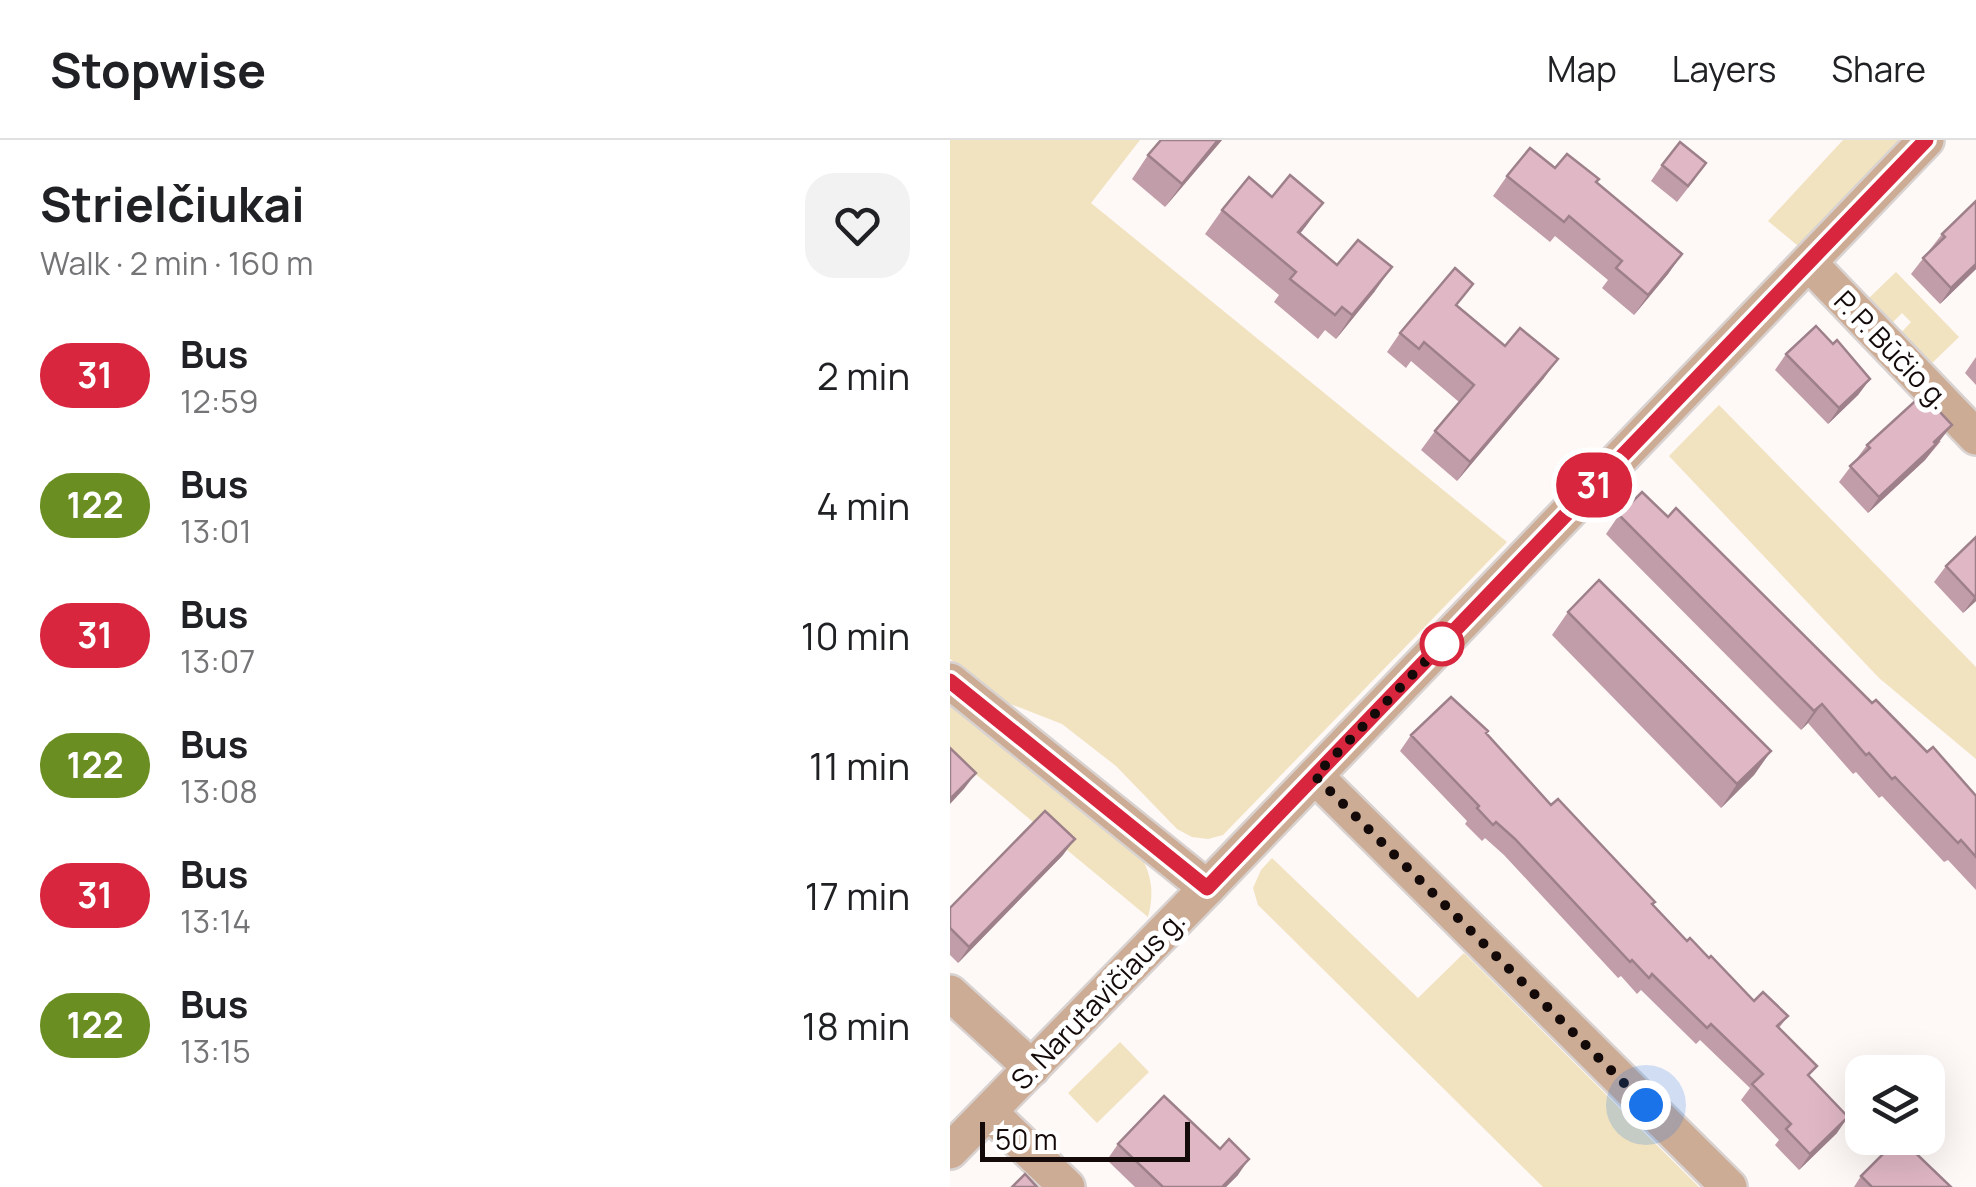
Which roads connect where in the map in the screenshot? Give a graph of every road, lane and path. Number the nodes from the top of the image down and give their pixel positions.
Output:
1 (1926, 140) edge
2 (1809, 263) junction
3 (1976, 438) edge
4 (950, 681) edge
5 (1315, 776) junction
6 (1207, 888) junction
7 (950, 993) edge
8 (1032, 1068) junction
9 (989, 1112) junction
10 (950, 1151) edge
11 (1067, 1187) edge
12 (1729, 1187) edge

1 - 2 street, S. Narutavičiaus g.
2 - 3 street, P. P. Būčio g.
2 - 5 street, S. Narutavičiaus g.
4 - 6 street
5 - 6 street, S. Narutavičiaus g.
5 - 12 street
6 - 8 street, S. Narutavičiaus g.
7 - 8 street
8 - 9 street, S. Narutavičiaus g.
9 - 10 street, S. Narutavičiaus g.
9 - 11 street, S. Narutavičiaus g.

